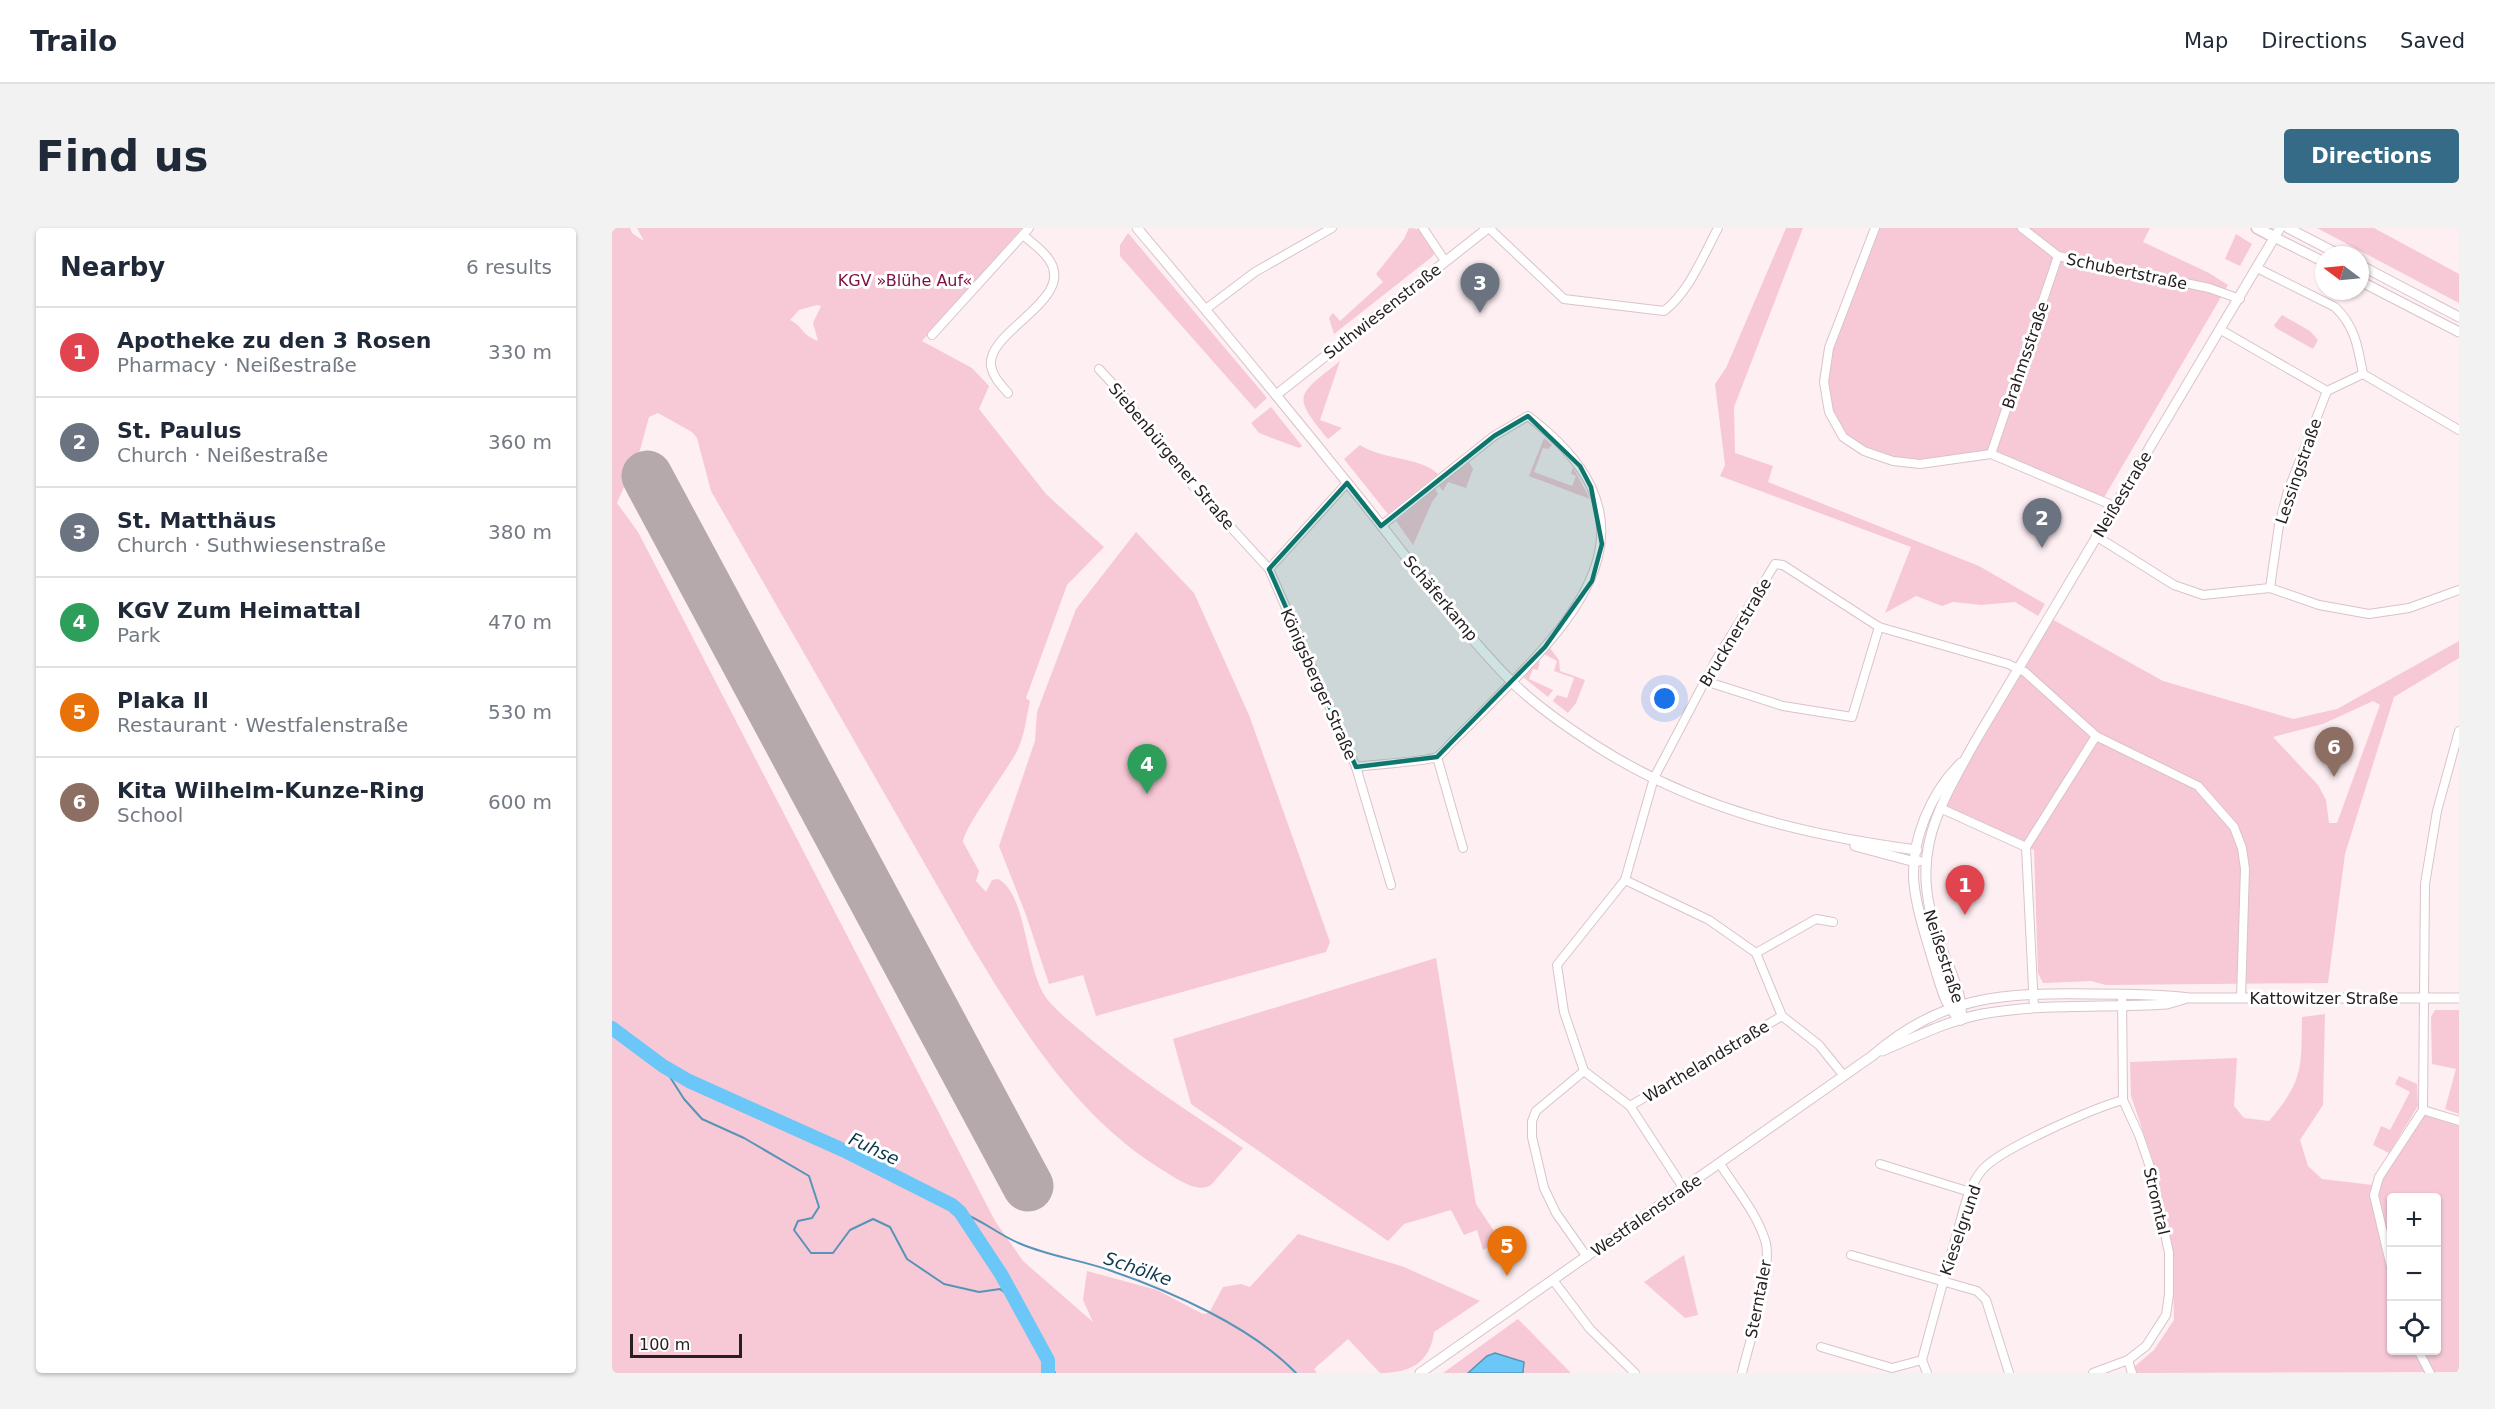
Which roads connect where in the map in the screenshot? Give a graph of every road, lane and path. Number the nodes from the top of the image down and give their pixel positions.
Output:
1 (1029, 228) edge
2 (1137, 228) edge
3 (1332, 228) edge
4 (1423, 228) edge
5 (1488, 228) edge
6 (1718, 228) edge
7 (1875, 228) edge
8 (2022, 228) edge
9 (2257, 228) edge
10 (2288, 228) edge
11 (2277, 232) edge
12 (1023, 235) junction
13 (2323, 246) edge
14 (2058, 256) junction
15 (2315, 256) edge
16 (1446, 261) junction
17 (2257, 268) junction
18 (2369, 270) edge
19 (2369, 286) edge
20 (2240, 298) junction
21 (1206, 309) junction
22 (2459, 316) edge
23 (2221, 330) junction
24 (2459, 332) edge
25 (932, 335) dead end
26 (1098, 369) dead end
27 (2363, 374) junction
28 (2327, 391) junction
29 (1008, 393) dead end
30 (1276, 395) junction
31 (2459, 430) edge
32 (1992, 454) junction
33 (1347, 483) junction
34 (2114, 506) junction
35 (1382, 526) junction
36 (2096, 536) junction
37 (1269, 569) junction
38 (2270, 588) junction
39 (2459, 590) edge
40 (1879, 627) junction
41 (2019, 669) junction
42 (1705, 681) junction
43 (1512, 682) junction
44 (2459, 731) edge
45 (2096, 736) junction
46 (1437, 757) junction
47 (1965, 760) junction
48 (1356, 767) junction
49 (1654, 778) junction
50 (1942, 808) junction
51 (1842, 840) junction
52 (2026, 847) junction
53 (1463, 848) dead end
54 (1917, 850) junction
55 (1925, 859) junction
56 (1915, 862) junction
57 (1625, 880) junction
58 (1391, 885) dead end
59 (1833, 922) dead end
60 (1756, 953) junction
61 (2033, 993) junction
62 (2122, 994) junction
63 (2189, 998) junction
64 (2241, 998) junction
65 (2423, 998) junction
66 (2459, 998) edge
67 (1961, 1004) junction
68 (2122, 1006) junction
69 (1949, 1008) junction
70 (2034, 1008) junction
71 (1782, 1016) junction
72 (1960, 1020) junction
73 (1872, 1056) junction
74 (1584, 1071) junction
75 (1844, 1076) junction
76 (2123, 1100) junction
77 (1630, 1106) junction
78 (2423, 1110) junction
79 (2459, 1121) edge
80 (1720, 1164) junction
81 (1880, 1164) dead end
82 (1684, 1189) junction
83 (1970, 1192) junction
84 (2387, 1253) edge
85 (1851, 1255) dead end
86 (1587, 1257) junction
87 (1553, 1280) junction
88 (1943, 1281) junction
89 (1821, 1347) dead end
90 (2421, 1355) edge
91 (1922, 1360) junction
92 (2128, 1360) junction
93 (1420, 1373) edge
94 (1635, 1373) edge
95 (1742, 1373) edge
96 (1927, 1373) edge
97 (2009, 1373) edge
98 (2093, 1373) edge
99 (2132, 1373) edge
100 (2430, 1373) edge

1 - 12 street
2 - 21 street, Schäferkamp
3 - 21 street
4 - 16 street
5 - 6 street
5 - 16 street, Suthwiesenstraße
7 - 32 street
8 - 14 street, Schubertstraße
9 - 11 main road
10 - 13 street
11 - 15 street
11 - 17 street, Neißestraße
12 - 25 street
12 - 29 street
14 - 20 street, Schubertstraße
14 - 32 street, Brahmsstraße
16 - 30 street, Suthwiesenstraße
17 - 20 street, Neißestraße
17 - 27 street
18 - 22 street
19 - 24 street
20 - 23 street, Neißestraße
21 - 30 street, Schäferkamp
23 - 28 street
23 - 34 street, Neißestraße
26 - 37 street, Siebenbürgener Straße
27 - 28 street
27 - 31 street
28 - 38 street, Lessingstraße
30 - 33 street, Schäferkamp
32 - 34 street
33 - 35 street, Schäferkamp
33 - 37 street
34 - 36 street, Neißestraße
35 - 43 street, Schäferkamp
35 - 43 street
36 - 38 street
36 - 41 street, Neißestraße
37 - 48 street, Königsberger Straße
38 - 39 street
40 - 41 street, Brucknerstraße
40 - 42 street
40 - 42 street, Brucknerstraße
41 - 45 street
41 - 47 street, Neißestraße
42 - 49 street, Brucknerstraße
43 - 46 street
43 - 49 street, Schäferkamp
44 - 65 street
45 - 52 street
45 - 64 street
46 - 48 street, Königsberger Straße
46 - 53 street
47 - 50 street, Neißestraße
47 - 54 street, Neißestraße
48 - 58 street
49 - 51 street, Schäferkamp
49 - 57 street, Brucknerstraße
50 - 52 street
50 - 55 street, Neißestraße
51 - 54 street, Schäferkamp
51 - 56 street, Schäferkamp
52 - 61 street
54 - 55 street
54 - 56 street, Neißestraße
55 - 56 street
55 - 67 street, Neißestraße
56 - 69 street, Neißestraße
57 - 60 street
57 - 74 street
59 - 60 street
60 - 71 street
61 - 62 street, Kattowitzer Straße
61 - 67 street, Kattowitzer Straße
61 - 70 street
62 - 63 street, Kattowitzer Straße
62 - 68 street, Stromtal
63 - 64 street, Kattowitzer Straße
63 - 68 street, Kattowitzer Straße
64 - 65 street, Kattowitzer Straße
65 - 66 street, Kattowitzer Straße
65 - 78 street
67 - 69 street, Westfalenstraße
67 - 72 street, Neißestraße
68 - 70 street, Kattowitzer Straße
68 - 76 street, Stromtal
69 - 72 street, Neißestraße
69 - 73 street, Westfalenstraße
70 - 72 street, Kattowitzer Straße
71 - 75 street
71 - 77 street, Warthelandstraße
72 - 73 street, Westfalenstraße
73 - 75 street, Westfalenstraße
74 - 77 street
74 - 86 street
75 - 80 street, Westfalenstraße
76 - 83 street, Kieselgrund
76 - 92 street, Stromtal
77 - 82 street
78 - 79 street
78 - 84 street
80 - 82 street, Westfalenstraße
80 - 95 street, Sterntaler
81 - 83 street
82 - 86 street, Westfalenstraße
83 - 88 street, Kieselgrund
85 - 88 street
86 - 87 street, Westfalenstraße
87 - 93 street, Westfalenstraße
87 - 94 street
88 - 91 street, Kieselgrund
88 - 97 street
89 - 91 street
90 - 100 street
91 - 96 street
92 - 98 street, Stromtal
92 - 99 street

